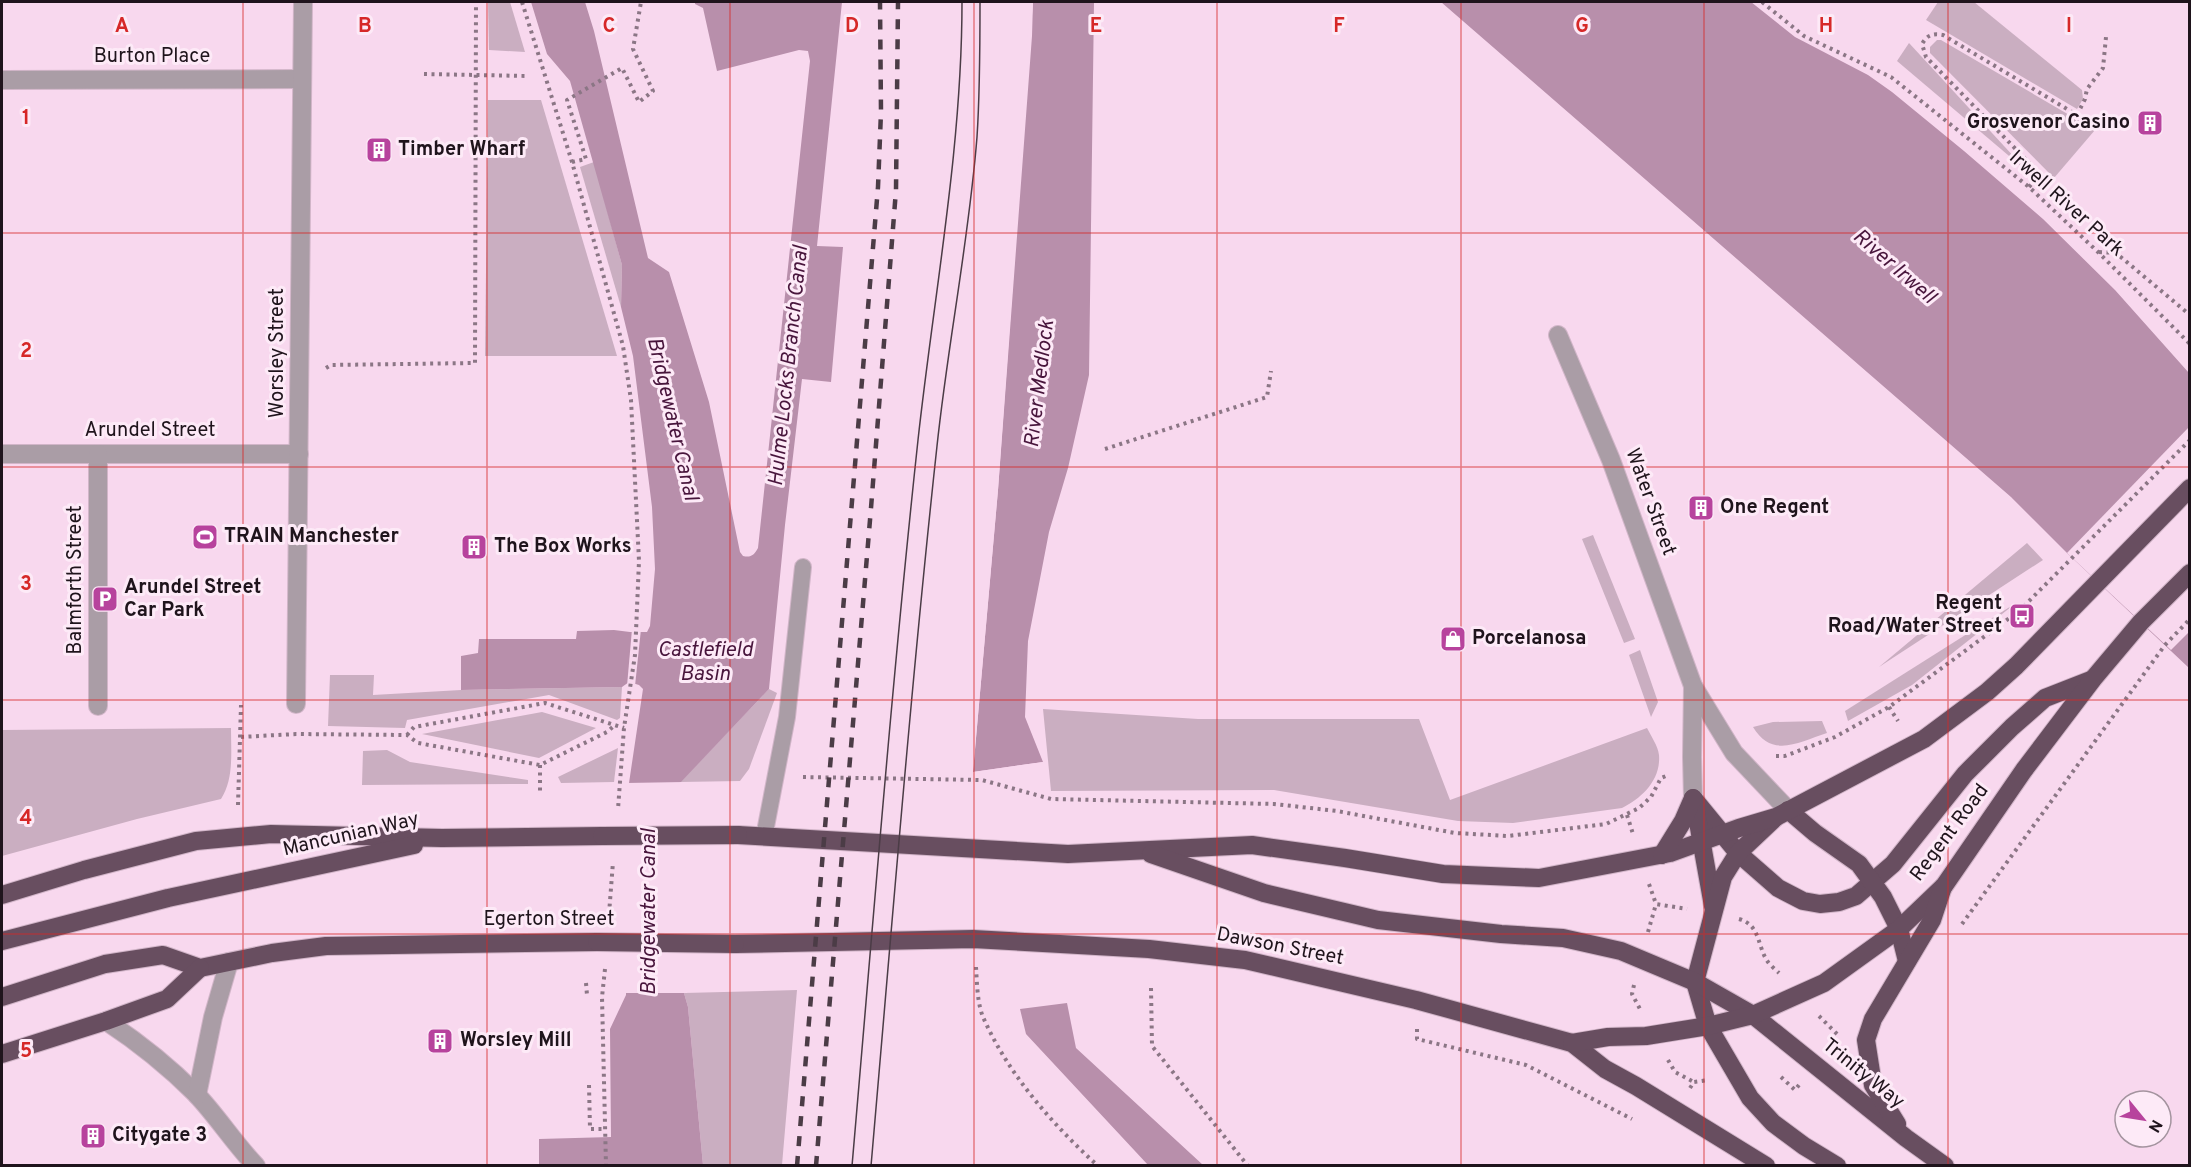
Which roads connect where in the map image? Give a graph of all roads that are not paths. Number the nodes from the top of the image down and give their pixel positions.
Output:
1 (303, 2) edge
2 (302, 79) junction
3 (2, 80) edge
4 (1558, 335) dead end
5 (2, 454) edge
6 (98, 454) junction
7 (299, 454) junction
8 (2190, 489) edge
9 (803, 567) dead end
10 (2190, 573) edge
11 (2093, 679) junction
12 (1693, 686) junction
13 (296, 704) dead end
14 (98, 706) dead end
15 (1693, 798) junction
16 (1782, 814) junction
17 (1723, 834) junction
18 (764, 837) junction
19 (442, 838) junction
20 (1701, 842) junction
21 (1141, 850) junction
22 (1738, 853) junction
23 (1662, 855) junction
24 (1872, 882) junction
25 (1944, 885) junction
26 (2, 895) edge
27 (1714, 910) junction
28 (1899, 929) junction
29 (973, 939) joint
30 (2, 941) edge
31 (1907, 961) junction
32 (229, 962) junction
33 (200, 968) junction
34 (1695, 982) junction
35 (2, 997) edge
36 (1753, 1015) junction
37 (106, 1021) junction
38 (1708, 1026) junction
39 (1572, 1042) junction
40 (2, 1054) edge
41 (197, 1095) junction
42 (1906, 1138) junction
43 (256, 1166) edge
44 (1766, 1166) edge
45 (1837, 1166) edge
46 (1945, 1166) edge

1 - 2 street, Worsley Street
2 - 3 street, Burton Place
2 - 7 street, Worsley Street
4 - 12 street, Water Street
5 - 6 street, Arundel Street
6 - 7 street, Arundel Street
6 - 14 street, Balmforth Street
7 - 13 street, Worsley Street
8 - 16 highway
9 - 18 lane
10 - 11 highway, Regent Road
11 - 24 highway
11 - 25 highway, Regent Road
12 - 15 street, Water Street
12 - 16 street, Water Street
15 - 17 highway
15 - 20 highway
15 - 23 highway
16 - 17 highway
16 - 22 highway
16 - 24 highway
17 - 20 highway
17 - 22 highway
18 - 19 highway, bridge
18 - 21 highway
19 - 26 highway
19 - 30 highway, Mancunian Way
20 - 23 highway
20 - 27 highway
21 - 23 highway
21 - 34 highway, Trinity Way
22 - 24 highway
22 - 27 highway
24 - 28 highway
25 - 28 highway, Regent Road
25 - 31 highway
27 - 34 highway
28 - 31 highway
28 - 36 highway, Regent Road
29 - 32 highway, Egerton Street, bridge
29 - 39 highway, Dawson Street
31 - 42 highway
32 - 33 highway, Egerton Street
32 - 41 street
33 - 35 highway
33 - 37 highway
34 - 36 highway, Trinity Way
34 - 38 highway
36 - 38 highway, Regent Road
36 - 42 highway, Trinity Way
37 - 40 highway
37 - 41 street
38 - 39 highway, Regent Road
38 - 45 highway
39 - 44 highway
41 - 43 street
42 - 46 highway, Trinity Way

